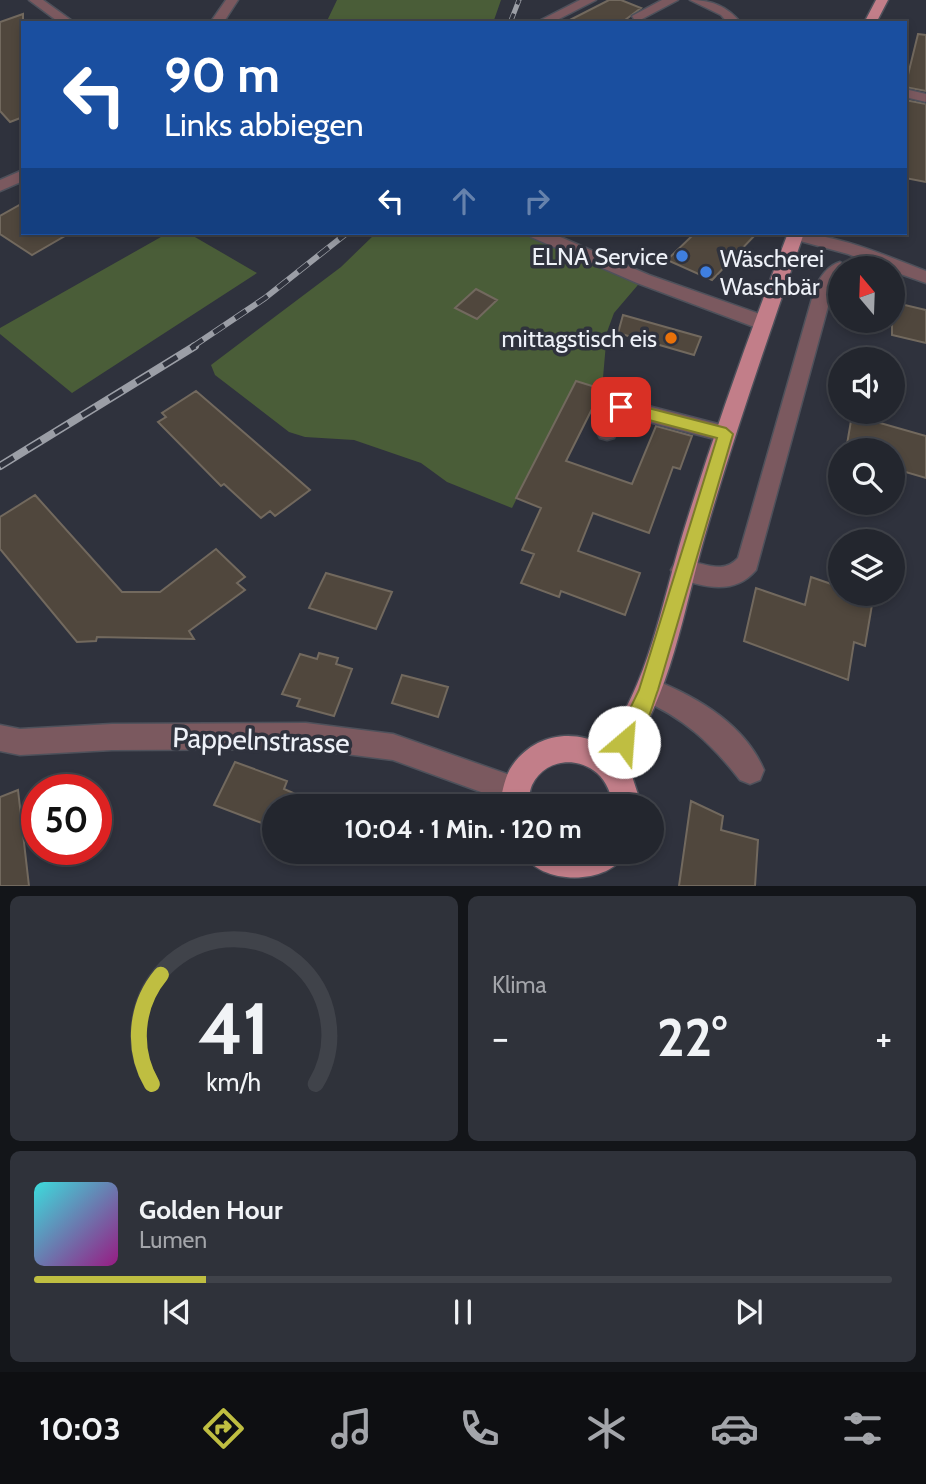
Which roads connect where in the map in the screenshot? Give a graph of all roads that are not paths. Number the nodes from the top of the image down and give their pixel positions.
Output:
1 (35, 0) edge
2 (233, 0) edge
3 (590, 0) edge
4 (673, 0) edge
5 (696, 0) edge
6 (882, 0) edge
7 (638, 16) dead end
8 (66, 21) edge
9 (217, 21) edge
10 (550, 21) edge
11 (734, 21) edge
12 (871, 21) edge
13 (907, 93) edge
14 (926, 98) edge
15 (21, 176) edge
16 (0, 186) edge
17 (542, 235) edge
18 (794, 235) edge
19 (802, 235) edge
20 (854, 250) junction
21 (852, 256) edge
22 (926, 277) edge
23 (828, 279) edge
24 (764, 323) junction
25 (607, 432) dead end
26 (726, 434) junction
27 (683, 570) junction
28 (649, 690) junction
29 (0, 738) edge
30 (606, 763) junction
31 (750, 770) dead end
32 (505, 794) edge
33 (515, 794) edge
34 (626, 794) edge
35 (558, 864) edge
36 (597, 864) edge
37 (583, 876) edge

1 - 8 street
2 - 9 street
3 - 10 street
4 - 7 street
5 - 11 street
6 - 12 main road
13 - 14 street
15 - 16 street
17 - 24 street
18 - 24 main road
19 - 20 street
20 - 21 street
20 - 22 street
23 - 27 street
24 - 26 main road
25 - 26 street
26 - 27 main road
27 - 28 main road
28 - 30 main road
28 - 31 street
29 - 32 street, Pappelnstrasse
30 - 33 main road
30 - 34 main road
35 - 37 main road
36 - 37 main road

